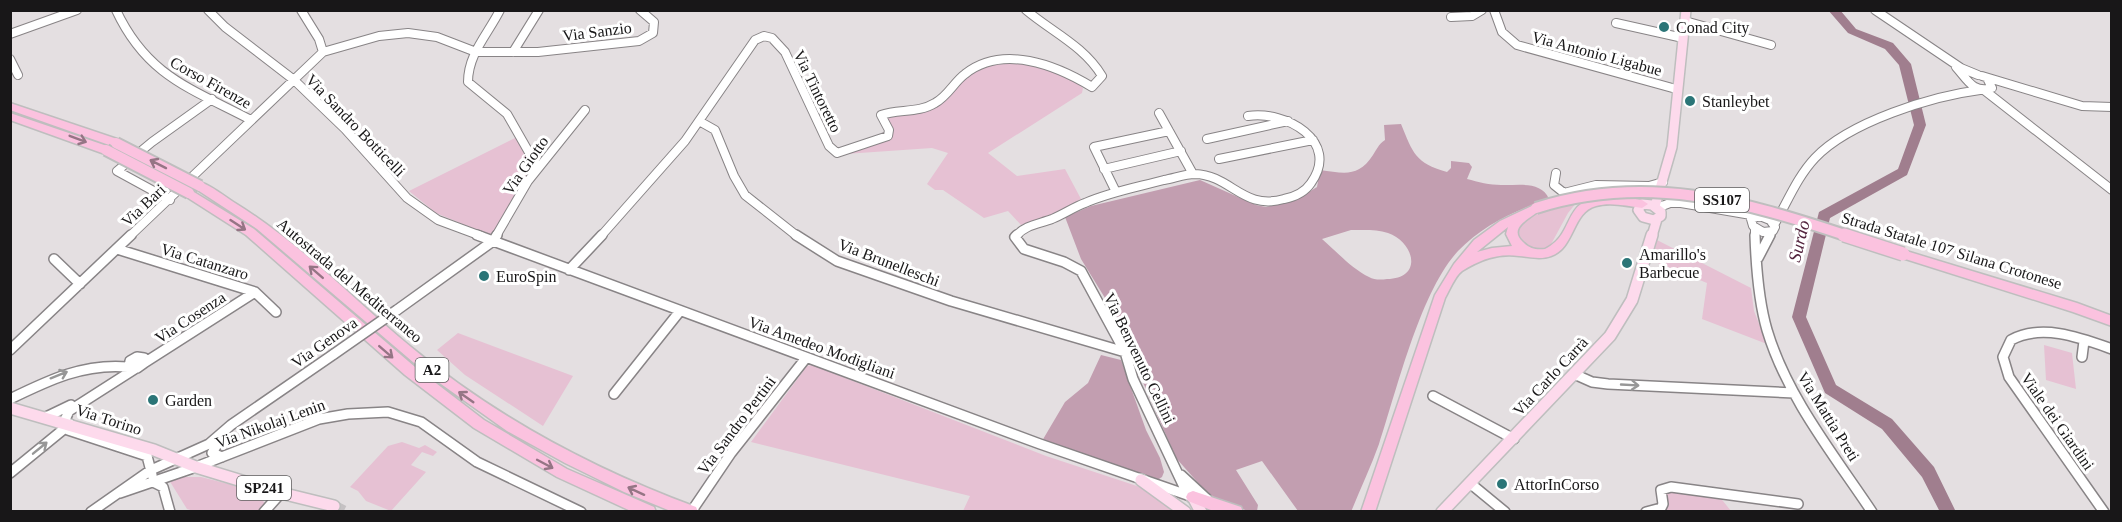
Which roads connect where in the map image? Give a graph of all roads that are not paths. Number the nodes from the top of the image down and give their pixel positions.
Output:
1 (77, 10) edge
2 (116, 10) edge
3 (301, 10) edge
4 (500, 10) edge
5 (539, 10) edge
6 (640, 10) edge
7 (1026, 10) edge
8 (1482, 10) edge
9 (1494, 10) edge
10 (1686, 10) edge
11 (1875, 10) edge
12 (210, 11) edge
13 (1451, 17) dead end
14 (1685, 21) junction
15 (1616, 23) dead end
16 (10, 34) edge
17 (1683, 38) junction
18 (1771, 45) dead end
19 (323, 52) junction
20 (476, 52) junction
21 (513, 52) junction
22 (1942, 55) junction
23 (10, 59) edge
24 (18, 75) dead end
25 (1980, 75) junction
26 (1965, 79) junction
27 (294, 80) junction
28 (2010, 83) junction
29 (1676, 89) junction
30 (1987, 89) junction
31 (1950, 94) junction
32 (212, 99) junction
33 (10, 106) edge
34 (2008, 107) joint
35 (2112, 107) edge
36 (585, 110) dead end
37 (1159, 113) dead end
38 (10, 116) edge
39 (1248, 116) dead end
40 (251, 120) junction
41 (699, 121) junction
42 (1289, 121) junction
43 (1169, 131) junction
44 (1207, 139) dead end
45 (1312, 140) junction
46 (1181, 151) junction
47 (1219, 159) dead end
48 (1104, 169) junction
49 (1556, 172) dead end
50 (1193, 174) junction
51 (528, 181) junction
52 (1661, 187) junction
53 (195, 190) junction
54 (2112, 190) edge
55 (1116, 192) junction
56 (170, 200) junction
57 (1681, 203) junction
58 (1788, 203) junction
59 (1536, 208) junction
60 (1650, 210) junction
61 (1730, 212) junction
62 (1757, 216) junction
63 (1767, 218) junction
64 (1754, 228) junction
65 (1773, 229) junction
66 (493, 241) junction
67 (117, 249) junction
68 (1527, 252) junction
69 (54, 259) dead end
70 (1757, 261) junction
71 (569, 270) junction
72 (1451, 275) junction
73 (80, 284) junction
74 (255, 292) junction
75 (680, 311) junction
76 (276, 312) dead end
77 (2112, 321) edge
78 (2084, 341) junction
79 (2112, 349) edge
80 (10, 350) edge
81 (1125, 352) junction
82 (2082, 357) dead end
83 (806, 358) junction
84 (140, 366) junction
85 (129, 368) junction
86 (1574, 374) junction
87 (1794, 393) junction
88 (614, 394) dead end
89 (1433, 396) dead end
90 (10, 399) edge
91 (10, 408) edge
92 (46, 417) junction
93 (66, 425) junction
94 (231, 425) junction
95 (1514, 438) junction
96 (176, 457) junction
97 (223, 457) junction
98 (1383, 462) junction
99 (196, 467) junction
100 (151, 470) junction
101 (10, 473) edge
102 (1179, 473) junction
103 (218, 474) junction
104 (173, 475) junction
105 (1141, 480) junction
106 (152, 482) junction
107 (1471, 484) junction
108 (1171, 490) junction
109 (120, 493) junction
110 (281, 494) junction
111 (1192, 504) edge
112 (1798, 504) dead end
113 (334, 506) dead end
114 (1207, 508) edge
115 (91, 512) edge
116 (170, 512) edge
117 (264, 512) edge
118 (581, 512) edge
119 (649, 512) edge
120 (691, 512) edge
121 (1185, 512) edge
122 (1236, 512) edge
123 (1361, 512) edge
124 (1368, 512) edge
125 (1442, 512) edge
126 (1505, 512) edge
127 (1646, 512) edge
128 (1872, 512) edge
129 (2104, 512) edge

1 - 16 street
2 - 32 street, Corso Firenze
3 - 19 street
4 - 20 street
5 - 21 street
6 - 21 street, Via Sanzio
7 - 41 street, Via Tintoretto
8 - 13 street
9 - 29 street, Via Antonio Ligabue
10 - 14 main road, Via Carlo Carrà
11 - 22 street
12 - 27 street, Via Sandro Botticelli
14 - 17 main road, Via Carlo Carrà
14 - 18 street
15 - 17 street
17 - 29 main road, Via Carlo Carrà
19 - 20 street, Via Sanzio
19 - 27 street, Via Sanzio
20 - 21 street, Via Sanzio
20 - 51 street
22 - 25 street
22 - 26 street
23 - 24 street
25 - 26 street
25 - 28 street
25 - 30 street
26 - 30 street
26 - 31 street
27 - 40 street, Via Bari
27 - 66 street, Via Sandro Botticelli
28 - 30 street
28 - 35 street
29 - 52 main road, Via Carlo Carrà
30 - 31 street
30 - 34 street
31 - 58 street
32 - 40 street, Corso Firenze
32 - 56 street
53 -> 33 highway, Autostrada del Mediterraneo / A2, bridge
34 - 54 street
36 - 51 street, Via Giotto
37 - 43 street
38 -> 53 highway, Autostrada del Mediterraneo / A2, bridge
39 - 42 street
40 - 56 street, Via Bari
41 - 71 street, Via Tintoretto
41 - 81 street, Via Brunelleschi
42 - 44 street
42 - 45 street
43 - 46 street
43 - 48 street
45 - 47 street
45 - 50 street, Via Benvenuto Cellini
46 - 48 street
46 - 50 street
48 - 55 street
49 - 52 street
50 - 55 street, Via Benvenuto Cellini
51 - 66 street, Via Giotto
52 - 57 street
52 - 60 main road, Via Carlo Carrà
53 -> 119 highway, Autostrada del Mediterraneo / A2
120 -> 53 highway, Autostrada del Mediterraneo / A2
55 - 81 street, Via Benvenuto Cellini
56 - 67 street, Via Bari
57 - 60 street
57 - 61 street
58 - 63 street
58 - 65 street
59 - 68 highway
59 - 72 highway, Strada Statale 107 Silana Crotonese / SS107
59 - 77 highway, Strada Statale 107 Silana Crotonese / SS107, bridge
60 - 68 highway
60 - 86 main road, Via Carlo Carrà
61 - 62 street
61 - 64 street
62 - 63 street
62 - 64 street, Via Mattia Preti
63 - 65 street
64 - 65 street
64 - 70 street, Via Mattia Preti
65 - 70 street
66 - 71 street, Via Amedeo Modigliani
66 - 94 street, Via Genova, bridge
67 - 73 street, Via Bari
67 - 74 street, Via Catanzaro
68 - 72 highway
69 - 73 street
70 - 87 street, Via Mattia Preti
71 - 75 street, Via Amedeo Modigliani
72 - 98 highway, Strada Statale 107 Silana Crotonese / SS107
73 - 80 street, Via Bari
74 - 76 street, Via Catanzaro
74 - 84 street, Via Cosenza
75 - 83 street, Via Amedeo Modigliani
75 - 88 street
78 - 79 street, Viale dei Giardini
78 - 82 street
78 - 129 street, Viale dei Giardini
81 - 102 street, Via Benvenuto Cellini
83 - 105 street, Via Amedeo Modigliani
83 - 120 street, Via Sandro Pertini
84 - 85 street, Via Cosenza
84 - 93 street, Via Cosenza
90 -> 85 street, Via Cosenza
85 - 92 street, Via Cosenza
86 -> 87 street
86 - 95 main road, Via Carlo Carrà
87 - 128 street, Via Mattia Preti
89 - 95 street
91 - 92 main road, Via Torino / SP241
92 - 93 main road, Via Torino / SP241
93 - 96 main road, Via Torino / SP241
93 - 100 street
101 -> 93 street, Via Cosenza
94 - 96 street, Via Genova
94 - 97 street, Via Genova
95 - 107 main road, Via Carlo Carrà
96 - 99 main road, Via Torino / SP241
96 - 100 street, Via Genova
97 - 99 street, Via Nikolaj Lenin
97 - 118 street, Via Nikolaj Lenin
98 - 123 highway
98 - 124 highway, Strada Statale 107 Silana Crotonese / SS107
99 - 103 main road, Via Nikolaj Lenin / SP241
99 - 104 street
100 - 106 street
100 - 109 street
102 - 108 street
102 - 111 street, Via Benvenuto Cellini
102 - 114 street, Via Benvenuto Cellini
103 - 104 street
103 - 110 main road, Via Nikolaj Lenin / SP241
104 - 106 street
105 - 108 street, Via Amedeo Modigliani
105 - 121 main road
106 - 109 street
106 - 116 street
107 - 125 main road, Via Carlo Carrà
107 - 126 street
108 - 111 street, Via Amedeo Modigliani
109 - 115 street
110 - 113 main road, Via Nikolaj Lenin / SP241
110 - 117 street
111 - 114 highway
112 - 127 street
114 - 122 highway

